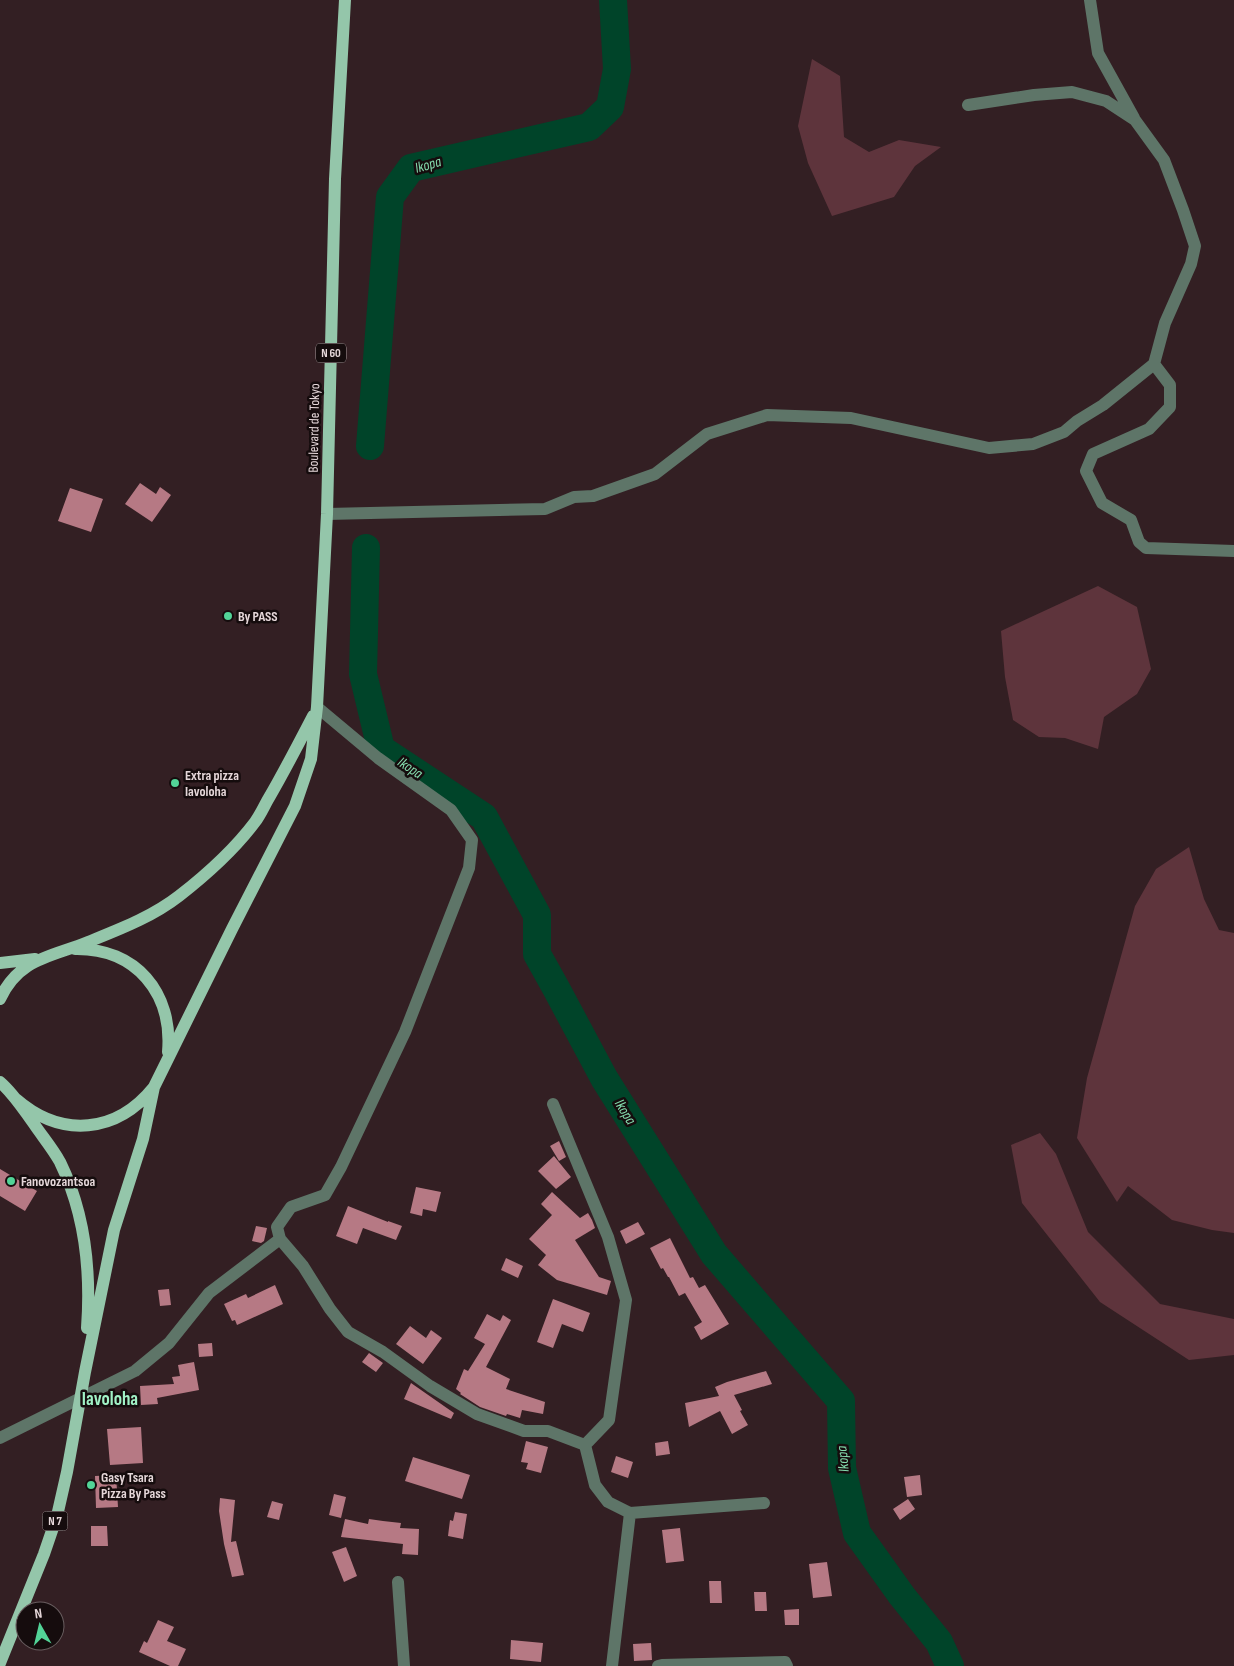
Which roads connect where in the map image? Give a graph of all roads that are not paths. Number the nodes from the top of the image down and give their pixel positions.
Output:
1 (345, 0) edge
2 (1090, 0) edge
3 (968, 105) dead end
4 (1135, 120) junction
5 (1154, 364) junction
6 (327, 514) junction
7 (1234, 551) edge
8 (318, 707) junction
9 (70, 949) junction
10 (40, 958) junction
11 (0, 964) edge
12 (0, 999) edge
13 (164, 1068) junction
14 (0, 1076) edge
15 (154, 1087) junction
16 (8, 1090) edge
17 (553, 1104) dead end
18 (280, 1239) junction
19 (85, 1372) junction
20 (82, 1397) junction
21 (0, 1438) edge
22 (585, 1445) junction
23 (764, 1503) dead end
24 (630, 1513) junction
25 (398, 1582) dead end
26 (0, 1663) edge
27 (404, 1666) edge
28 (612, 1666) edge
29 (658, 1666) edge
30 (787, 1666) edge

1 - 6 main road, Boulevard de Tokyo / N 60
2 - 4 street
3 - 4 street
4 - 5 street
5 - 6 street
5 - 7 street
6 - 8 main road, Boulevard de Tokyo / N 60
8 - 9 main road
8 - 13 main road, Boulevard de Tokyo
8 - 18 street
9 - 10 main road
9 - 13 main road
10 - 11 main road
10 - 12 main road
13 - 15 main road, Boulevard de Tokyo
14 - 16 main road
15 - 16 main road
15 - 19 main road
16 - 19 main road
17 - 22 street
18 - 20 street
18 - 22 street
19 - 20 main road, N 7
20 - 21 street
20 - 26 main road, N 7
22 - 24 street
23 - 24 street
24 - 28 street
25 - 27 street
29 - 30 street

